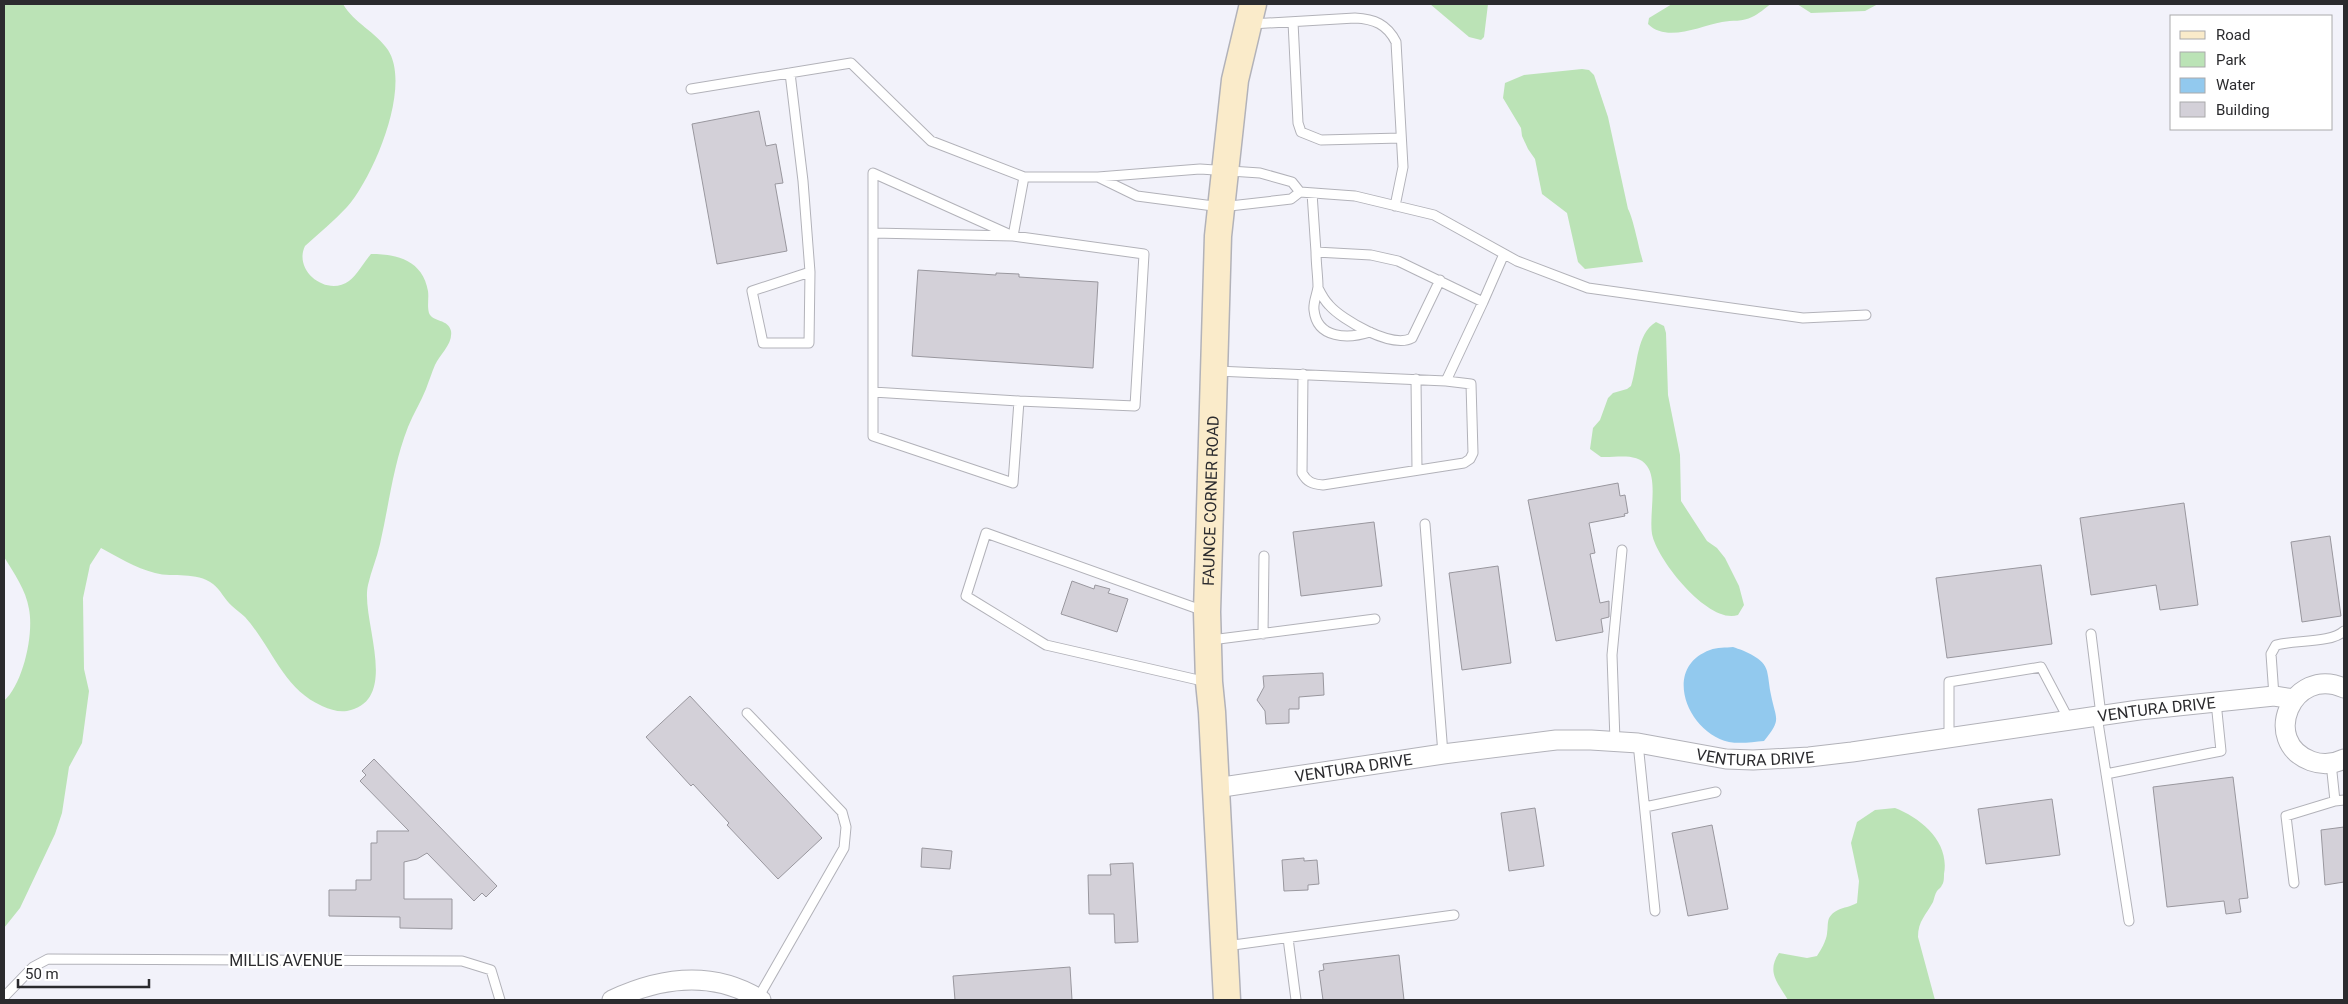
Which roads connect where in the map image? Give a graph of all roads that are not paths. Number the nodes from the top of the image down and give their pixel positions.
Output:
1 (1251, 14) edge
2 (1293, 22) junction
3 (790, 73) junction
4 (690, 89) dead end
5 (1401, 138) junction
6 (1224, 171) junction
7 (1024, 177) junction
8 (1098, 177) junction
9 (1300, 192) junction
10 (1312, 193) junction
11 (1395, 206) junction
12 (1220, 207) junction
13 (873, 233) junction
14 (1013, 236) junction
15 (1316, 252) junction
16 (1504, 254) junction
17 (810, 272) junction
18 (1440, 280) junction
19 (1318, 288) junction
20 (1483, 302) junction
21 (1866, 315) dead end
22 (1370, 332) junction
23 (1212, 370) junction
24 (1303, 374) junction
25 (1416, 380) junction
26 (1446, 381) junction
27 (872, 392) junction
28 (1019, 400) junction
29 (1417, 470) junction
30 (1425, 524) dead end
31 (1622, 550) dead end
32 (1264, 556) dead end
33 (1207, 612) junction
34 (1375, 619) dead end
35 (2344, 631) edge
36 (1263, 634) junction
37 (2091, 634) dead end
38 (1208, 641) junction
39 (1209, 682) junction
40 (2344, 688) edge
41 (2274, 696) junction
42 (2294, 699) junction
43 (2216, 702) junction
44 (747, 713) dead end
45 (2099, 715) junction
46 (2069, 720) junction
47 (1949, 738) junction
48 (1615, 741) junction
49 (1638, 743) junction
50 (1443, 754) junction
51 (2338, 761) edge
52 (2106, 774) junction
53 (1216, 788) junction
54 (1716, 792) dead end
55 (2340, 800) edge
56 (1644, 807) junction
57 (2294, 882) dead end
58 (1655, 912) dead end
59 (1454, 915) dead end
60 (2129, 921) dead end
61 (1288, 938) junction
62 (1223, 946) junction
63 (4, 996) edge
64 (760, 999) edge
65 (500, 1000) edge
66 (612, 1000) edge
67 (1227, 1000) edge
68 (1296, 1000) edge

1 - 2 lane
1 - 6 main road, FAUNCE CORNER ROAD
2 - 5 lane
2 - 5 lane
3 - 4 lane
3 - 7 lane
3 - 17 lane
5 - 11 lane
6 - 8 lane
6 - 9 lane
6 - 12 main road, FAUNCE CORNER ROAD
7 - 8 lane
7 - 14 lane
8 - 12 lane
9 - 10 lane
9 - 12 lane
10 - 11 lane
10 - 15 lane
11 - 16 lane
12 - 23 main road, FAUNCE CORNER ROAD
13 - 14 lane
13 - 14 lane
13 - 27 lane
14 - 28 lane
15 - 18 lane
15 - 19 lane
16 - 20 lane
16 - 21 lane
17 - 17 lane
18 - 20 lane
18 - 22 lane
19 - 22 lane
19 - 22 lane
20 - 26 lane
23 - 24 lane
23 - 33 main road, FAUNCE CORNER ROAD
24 - 25 lane
24 - 29 lane
25 - 26 lane
25 - 29 lane
26 - 29 lane
27 - 28 lane
27 - 28 lane
30 - 50 lane
31 - 48 lane
32 - 36 lane
33 - 38 main road, FAUNCE CORNER ROAD
33 - 39 lane
34 - 36 lane
35 - 41 lane
36 - 38 lane
37 - 45 lane
38 - 39 main road, FAUNCE CORNER ROAD
39 - 53 main road, FAUNCE CORNER ROAD
40 - 42 street
41 - 42 street, VENTURA DRIVE
41 - 43 street, VENTURA DRIVE
42 - 51 street
43 - 45 street, VENTURA DRIVE
43 - 52 lane
44 - 64 lane
45 - 46 street, VENTURA DRIVE
45 - 52 lane
46 - 47 street, VENTURA DRIVE
46 - 47 lane
47 - 49 street, VENTURA DRIVE
48 - 49 street, VENTURA DRIVE
48 - 50 street, VENTURA DRIVE
49 - 56 lane
50 - 53 street, VENTURA DRIVE
51 - 55 lane
52 - 60 lane
53 - 62 main road, FAUNCE CORNER ROAD
54 - 56 lane
55 - 57 lane
56 - 58 lane
59 - 61 lane
61 - 62 lane
61 - 68 lane
62 - 67 main road, FAUNCE CORNER ROAD
63 - 65 lane, MILLIS AVENUE
64 - 66 street

